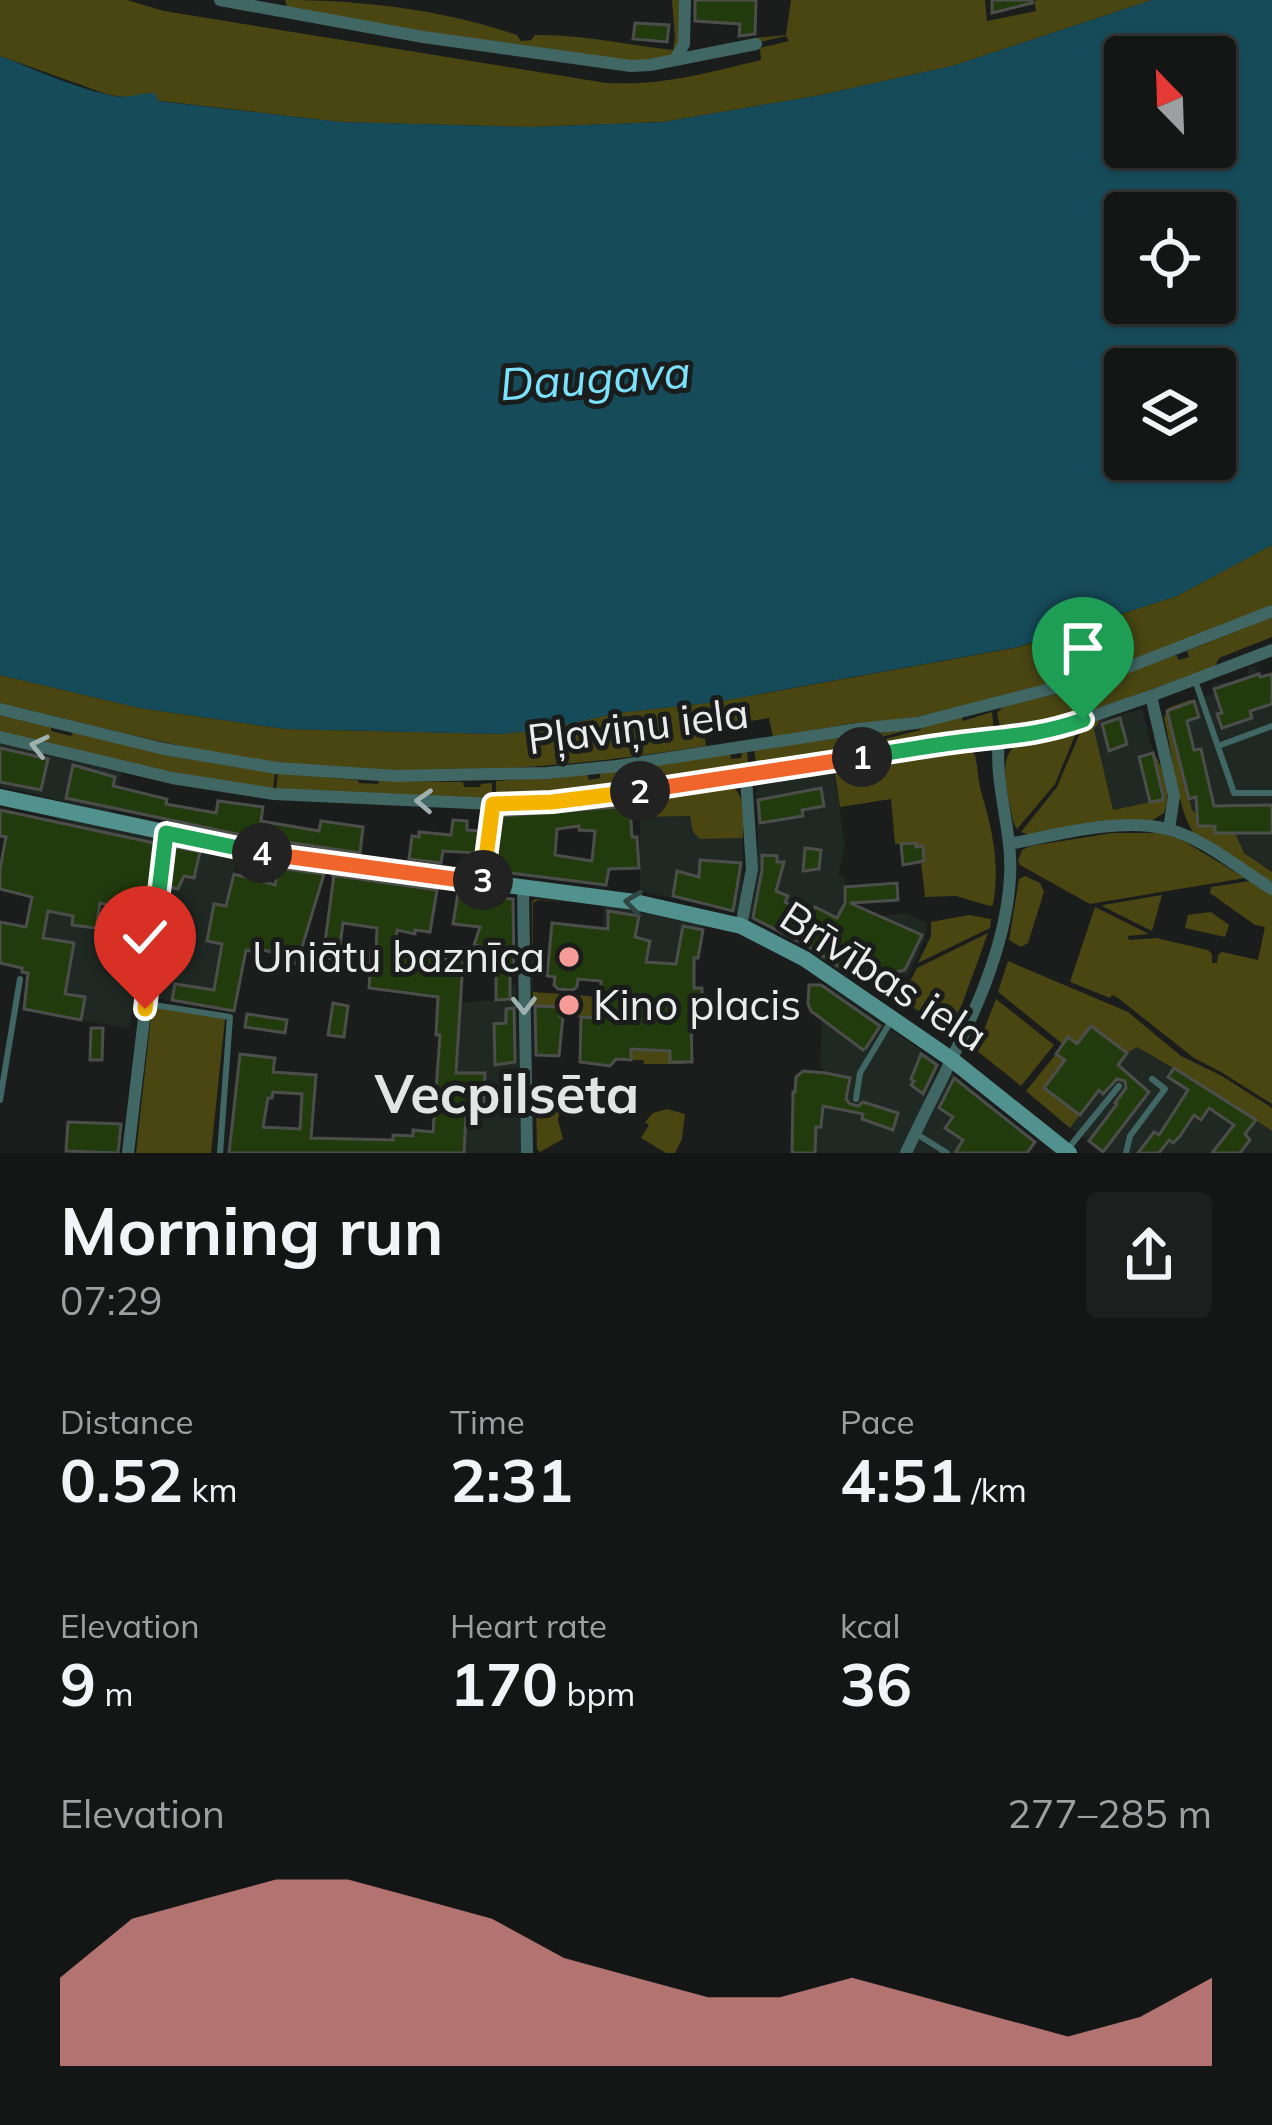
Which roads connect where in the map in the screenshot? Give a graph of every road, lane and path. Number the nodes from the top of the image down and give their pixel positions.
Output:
1 (220, 0) edge
2 (685, 0) edge
3 (757, 44) dead end
4 (675, 60) junction
5 (1272, 611) edge
6 (1272, 650) edge
7 (1195, 680) junction
8 (1151, 696) junction
9 (0, 709) edge
10 (1272, 726) edge
11 (0, 737) edge
12 (998, 740) junction
13 (1218, 746) junction
14 (746, 776) junction
15 (1272, 793) edge
16 (0, 797) edge
17 (493, 804) junction
18 (1169, 829) junction
19 (166, 833) junction
20 (1009, 844) junction
21 (483, 883) junction
22 (523, 888) junction
23 (1272, 889) edge
24 (741, 926) junction
25 (20, 979) dead end
26 (146, 1004) junction
27 (892, 1019) junction
28 (951, 1059) junction
29 (1152, 1079) dead end
30 (1119, 1086) dead end
31 (856, 1099) dead end
32 (0, 1100) edge
33 (915, 1133) junction
34 (1067, 1152) edge
35 (128, 1153) edge
36 (220, 1153) edge
37 (527, 1153) edge
38 (906, 1153) edge
39 (947, 1153) edge
40 (1126, 1153) edge

1 - 4 street
2 - 4 street
3 - 4 street
5 - 9 street, Pļaviņu iela
6 - 7 street, Pļaviņu iela
7 - 8 street, Pļaviņu iela
7 - 13 lane
8 - 12 street, Pļaviņu iela
8 - 18 street
10 - 13 lane
17 -> 11 street, Pļaviņu iela
12 - 14 street, Pļaviņu iela
12 - 20 street
13 - 15 lane
14 - 17 street, Pļaviņu iela
14 - 24 street
16 - 19 main road, Brīvības iela
17 - 21 street
18 - 20 street
18 - 23 street
19 - 21 main road, Brīvības iela
19 - 26 street
20 - 28 street
21 - 22 main road, Brīvības iela
24 -> 22 main road, Brīvības iela
22 -> 37 street
24 - 27 main road, Brīvības iela
25 - 32 lane
26 - 35 street
26 - 36 lane
27 - 28 main road, Brīvības iela
27 - 31 lane
28 - 33 street
28 - 34 main road, Brīvības iela
29 - 40 lane
30 - 34 lane
33 - 38 street
33 - 39 lane

